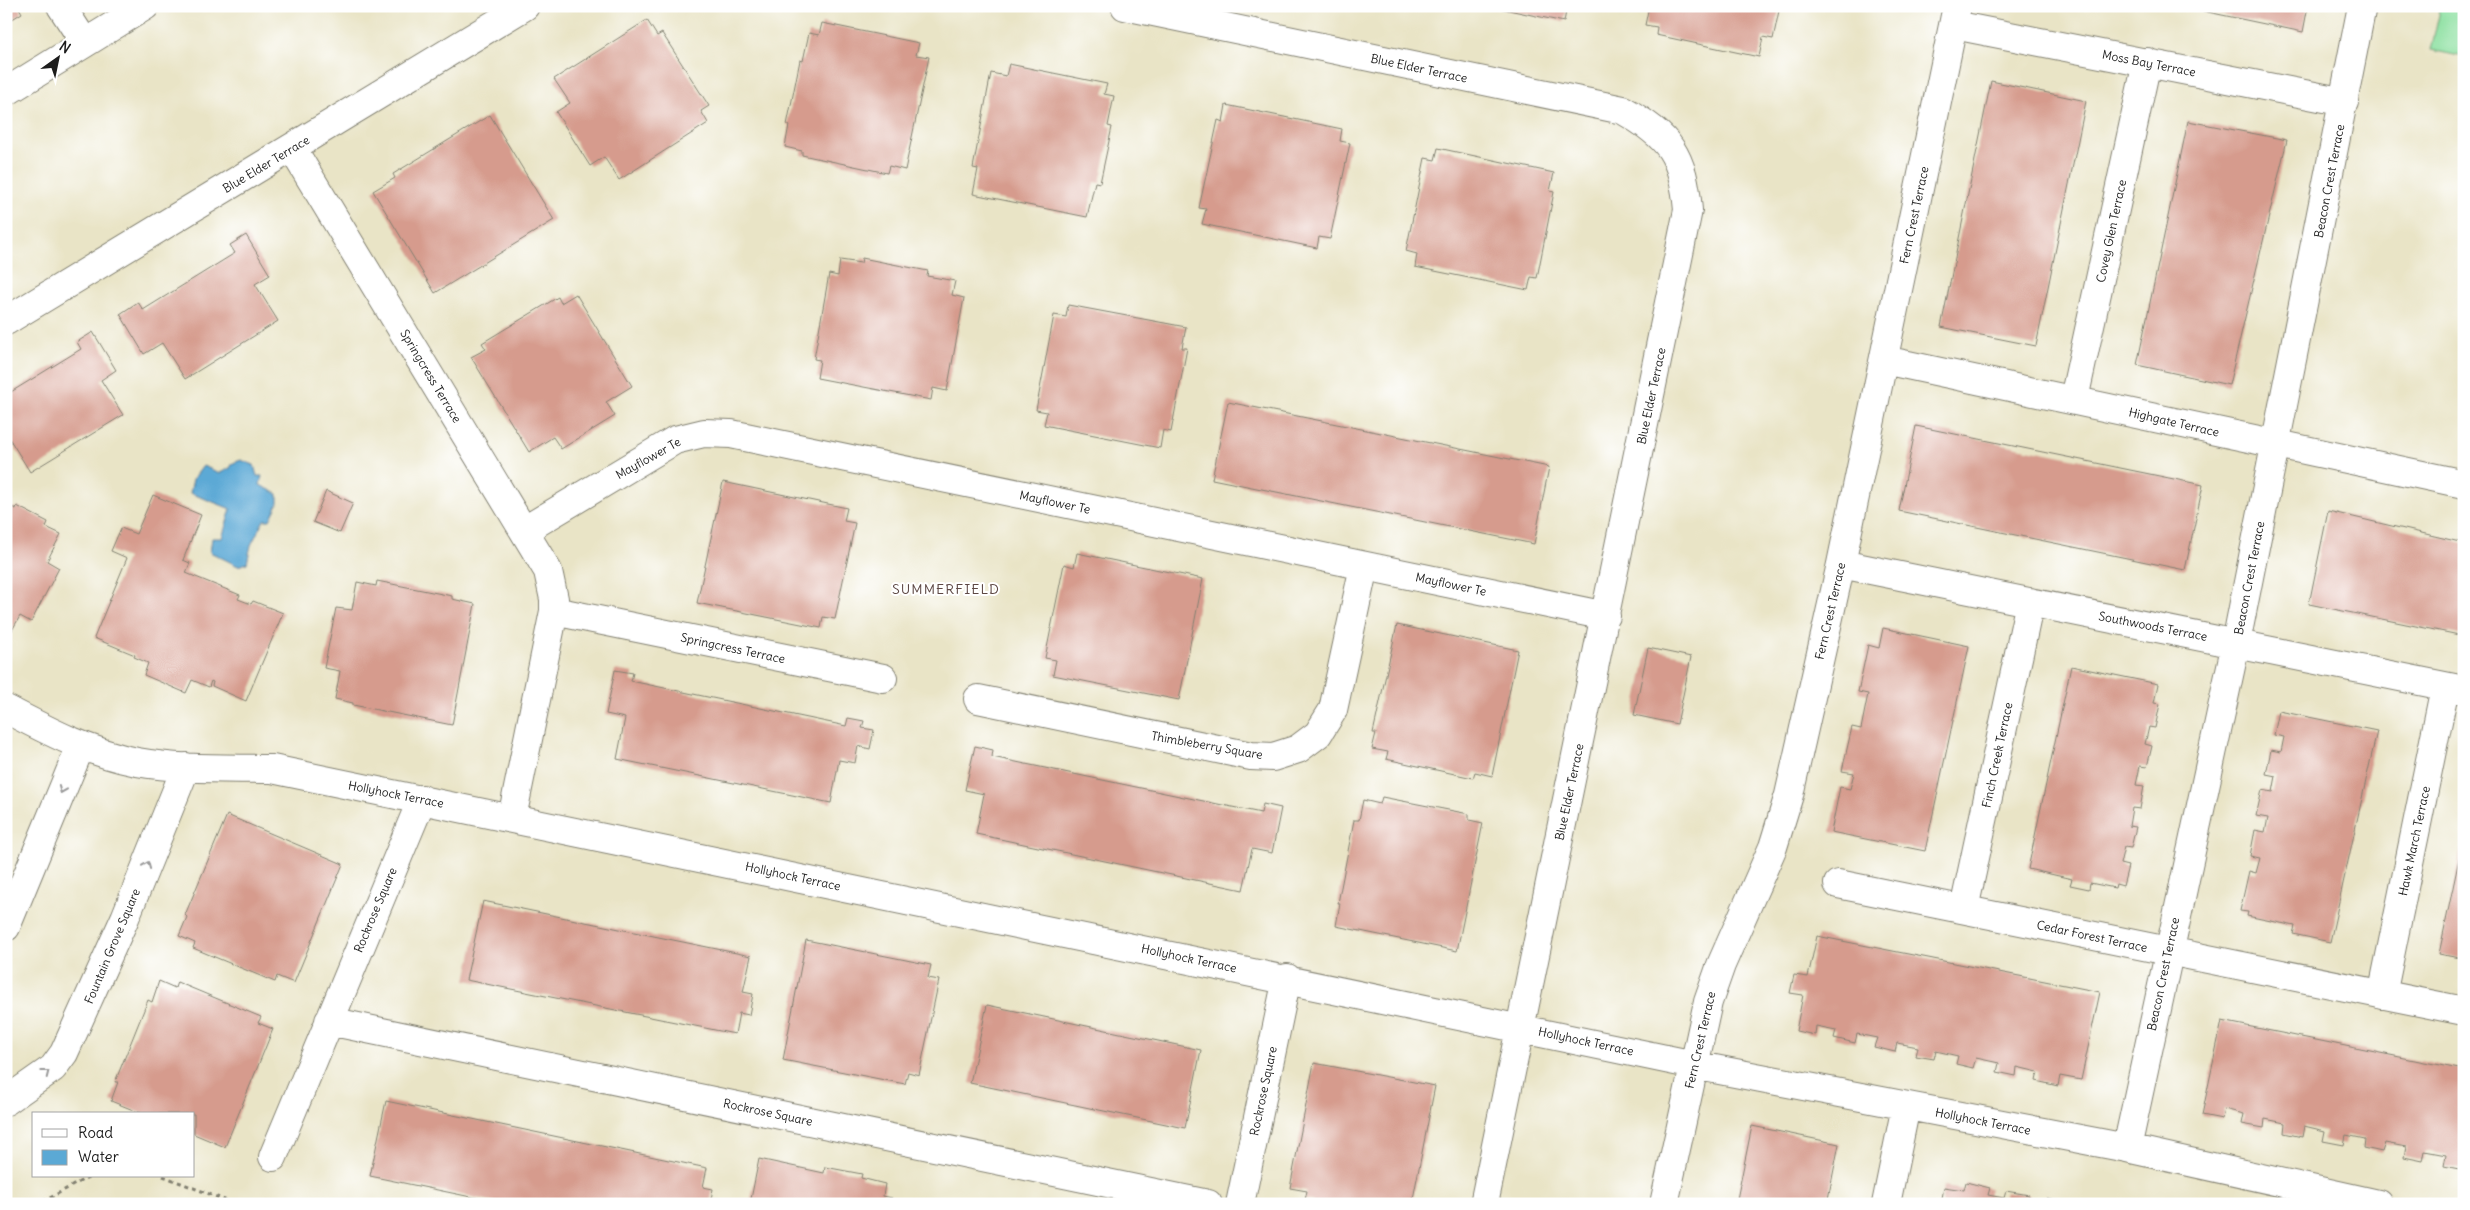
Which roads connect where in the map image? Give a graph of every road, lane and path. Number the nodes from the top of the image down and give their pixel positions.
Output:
1 (61, 6) edge
2 (145, 6) edge
3 (525, 6) edge
4 (1125, 6) edge
5 (2362, 6) edge
6 (1955, 16) edge
7 (85, 43) junction
8 (2147, 62) junction
9 (6, 92) edge
10 (2345, 102) junction
11 (292, 148) junction
12 (6, 321) edge
13 (1884, 360) junction
14 (2074, 399) junction
15 (2276, 444) junction
16 (2464, 484) edge
17 (525, 530) junction
18 (1841, 564) junction
19 (1364, 566) junction
20 (2030, 602) junction
21 (554, 611) junction
22 (1606, 616) junction
23 (2236, 643) junction
24 (883, 678) dead end
25 (2455, 688) edge
26 (978, 699) dead end
27 (6, 709) edge
28 (81, 745) junction
29 (186, 767) junction
30 (422, 799) junction
31 (512, 818) junction
32 (1838, 884) dead end
33 (1964, 909) junction
34 (6, 928) edge
35 (2167, 952) junction
36 (1287, 978) junction
37 (2382, 995) junction
38 (2464, 1011) edge
39 (328, 1021) junction
40 (1520, 1027) junction
41 (1694, 1064) junction
42 (6, 1101) edge
43 (1906, 1106) junction
44 (2127, 1148) junction
45 (273, 1157) dead end
46 (86, 1178) edge
47 (168, 1178) edge
48 (2336, 1200) edge
49 (35, 1204) edge
50 (235, 1204) edge
51 (1208, 1204) edge
52 (1240, 1204) edge
53 (1484, 1204) edge
54 (1664, 1204) edge
55 (1886, 1204) edge
56 (2378, 1204) edge

1 - 7 street
2 - 7 street
3 - 11 street, Blue Elder Terrace
4 - 22 street, Blue Elder Terrace
5 - 10 street, Beacon Crest Terrace
6 - 8 street, Moss Bay Terrace
6 - 13 street, Fern Crest Terrace
7 - 9 street
8 - 10 street, Moss Bay Terrace
8 - 14 street, Covey Glen Terrace
10 - 15 street, Beacon Crest Terrace
11 - 12 street, Blue Elder Terrace
11 - 17 street, Springcress Terrace
13 - 14 street, Highgate Terrace
13 - 18 street, Fern Crest Terrace
14 - 15 street, Highgate Terrace
15 - 16 street, Highgate Terrace
15 - 23 street, Beacon Crest Terrace
17 - 19 street, Mayflower Te
17 - 21 street, Springcress Terrace
18 - 20 street, Southwoods Terrace
18 - 41 street, Fern Crest Terrace
19 - 22 street, Mayflower Te
19 - 26 street, Thimbleberry Square
20 - 23 street, Southwoods Terrace
20 - 33 street, Finch Creek Terrace
21 - 24 street, Springcress Terrace
21 - 31 street, Springcress Terrace
22 - 40 street, Blue Elder Terrace
23 - 25 street, Southwoods Terrace
23 - 35 street, Beacon Crest Terrace
25 - 37 street, Hawk March Terrace
27 - 28 street, Hollyhock Terrace
28 - 29 street, Hollyhock Terrace
28 -> 34 street
29 - 30 street, Hollyhock Terrace
42 -> 29 street, Fountain Grove Square
30 - 31 street, Hollyhock Terrace
30 - 39 street, Rockrose Square
31 - 36 street, Hollyhock Terrace
32 - 33 street, Cedar Forest Terrace
33 - 35 street, Cedar Forest Terrace
35 - 37 street, Cedar Forest Terrace
35 - 44 street, Beacon Crest Terrace
36 - 40 street, Hollyhock Terrace
36 - 52 street, Rockrose Square
37 - 38 street, Cedar Forest Terrace
39 - 45 street, Rockrose Square
39 - 51 street, Rockrose Square
40 - 41 street, Hollyhock Terrace
40 - 53 street, Blue Elder Terrace
41 - 43 street, Hollyhock Terrace
41 - 54 street, Fern Crest Terrace
43 - 44 street, Hollyhock Terrace
43 - 55 street
44 - 48 street, Hollyhock Terrace
46 - 49 path
47 - 50 path
48 - 56 street, Hollyhock Terrace

